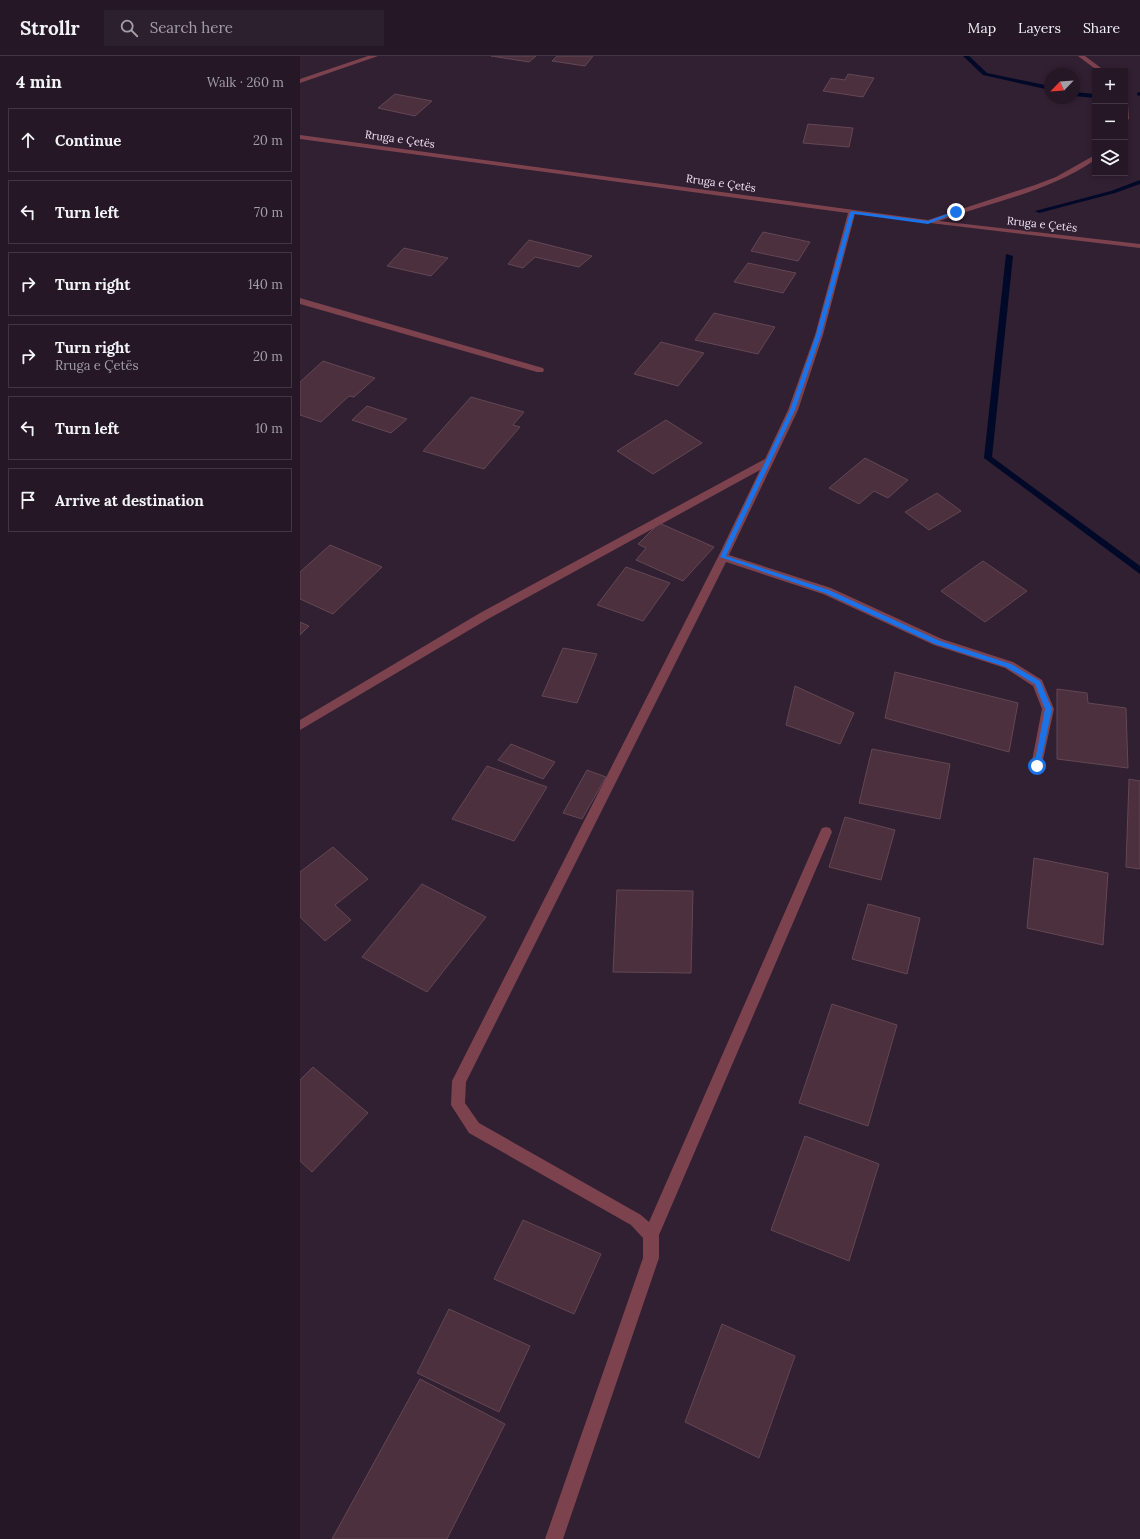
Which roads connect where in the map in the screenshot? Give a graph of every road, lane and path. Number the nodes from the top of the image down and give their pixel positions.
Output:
1 (375, 56) edge
2 (1081, 56) edge
3 (1098, 68) edge
4 (300, 81) edge
5 (300, 137) edge
6 (1092, 159) edge
7 (852, 212) junction
8 (928, 222) junction
9 (1140, 246) edge
10 (300, 301) edge
11 (540, 370) dead end
12 (769, 460) junction
13 (723, 557) junction
14 (300, 726) edge
15 (1037, 766) dead end
16 (826, 832) dead end
17 (651, 1235) junction
18 (554, 1539) edge

1 - 4 street
2 - 3 street
5 - 7 street, Rruga e Çetës
6 - 8 street
7 - 8 street, Rruga e Çetës
7 - 12 street
8 - 9 street, Rruga e Çetës
10 - 11 street
12 - 13 street
12 - 14 street
13 - 15 street
13 - 17 street
16 - 17 street
17 - 18 street

